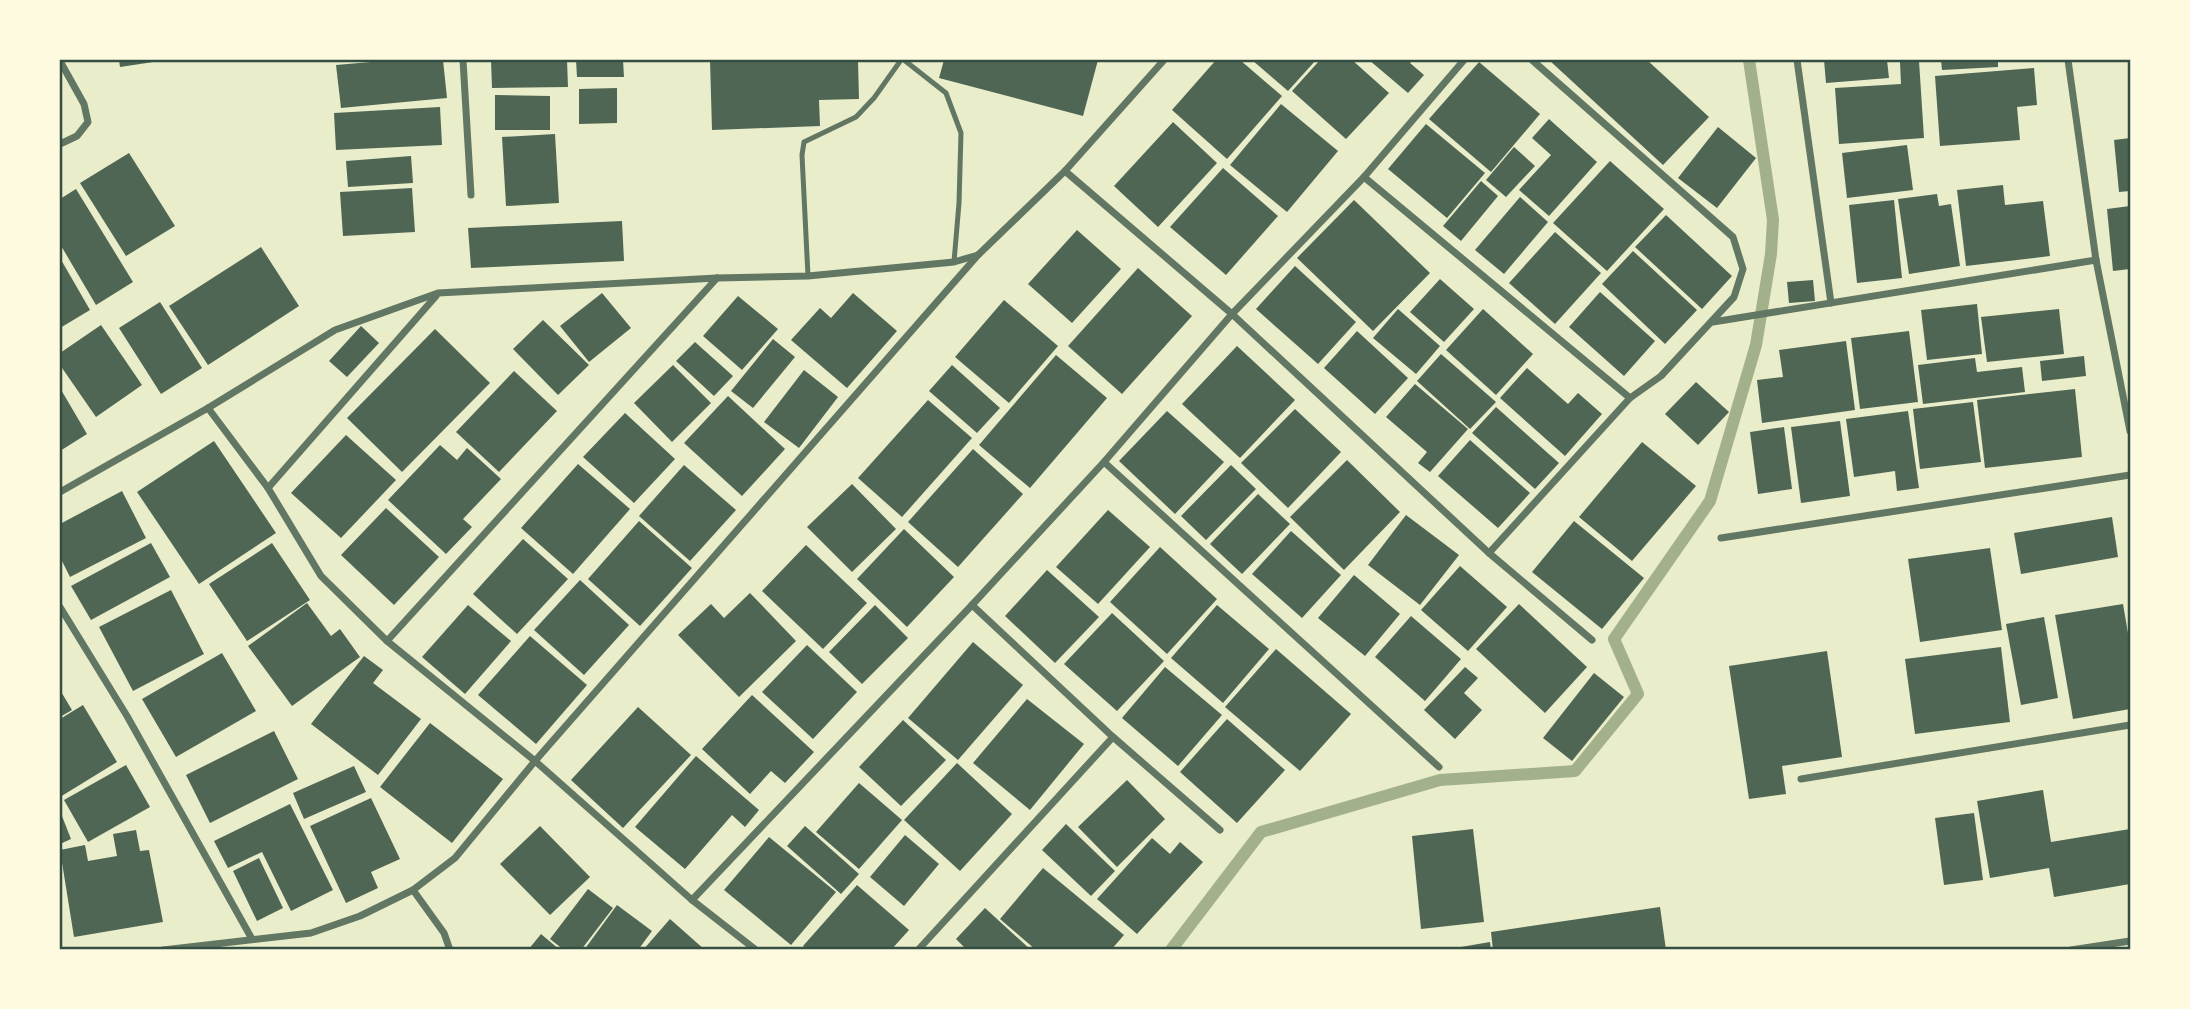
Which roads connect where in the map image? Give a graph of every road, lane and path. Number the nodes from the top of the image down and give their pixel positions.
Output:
1 (463, 60) edge
2 (903, 60) edge
3 (1164, 60) edge
4 (1464, 60) edge
5 (1532, 60) edge
6 (1797, 60) edge
7 (2068, 60) edge
8 (60, 61) edge
9 (60, 145) edge
10 (1065, 171) junction
11 (1364, 177) junction
12 (471, 195) dead end
13 (978, 255) junction
14 (2096, 260) junction
15 (954, 262) junction
16 (808, 276) junction
17 (717, 278) junction
18 (438, 293) junction
19 (1831, 303) junction
20 (1232, 314) junction
21 (1713, 322) junction
22 (1630, 398) junction
23 (208, 408) junction
24 (2130, 431) edge
25 (1104, 462) junction
26 (2130, 475) edge
27 (268, 488) junction
28 (60, 492) edge
29 (1721, 538) dead end
30 (1489, 553) junction
31 (972, 605) junction
32 (60, 607) edge
33 (387, 640) junction
34 (1591, 640) dead end
35 (2130, 725) edge
36 (1113, 737) junction
37 (535, 761) junction
38 (1439, 767) dead end
39 (1801, 779) dead end
40 (1220, 830) dead end
41 (412, 890) junction
42 (692, 900) junction
43 (252, 939) junction
44 (2130, 941) edge
45 (163, 950) edge
46 (450, 950) edge
47 (756, 950) edge
48 (918, 950) edge
49 (2071, 950) edge

1 - 12 street
2 - 15 lane
2 - 16 lane
3 - 10 street
4 - 11 street
5 - 21 street
6 - 19 street
7 - 14 street
8 - 9 street
10 - 13 street
10 - 20 street
11 - 20 street
11 - 22 street
13 - 15 street
13 - 37 street
14 - 19 street
14 - 24 street
15 - 16 street
16 - 17 street
17 - 18 street
17 - 33 street
18 - 23 street
18 - 27 street
19 - 21 street
20 - 25 street
20 - 30 street
21 - 22 street
22 - 30 street
23 - 27 street
23 - 28 street
25 - 31 street
25 - 38 street
26 - 29 street
27 - 33 street
30 - 34 street
31 - 36 street
31 - 42 street
32 - 43 street
33 - 37 street
35 - 39 street
36 - 40 street
36 - 48 street
37 - 41 street
37 - 42 street
41 - 43 street
41 - 46 street
42 - 47 street
43 - 45 street
44 - 49 street

